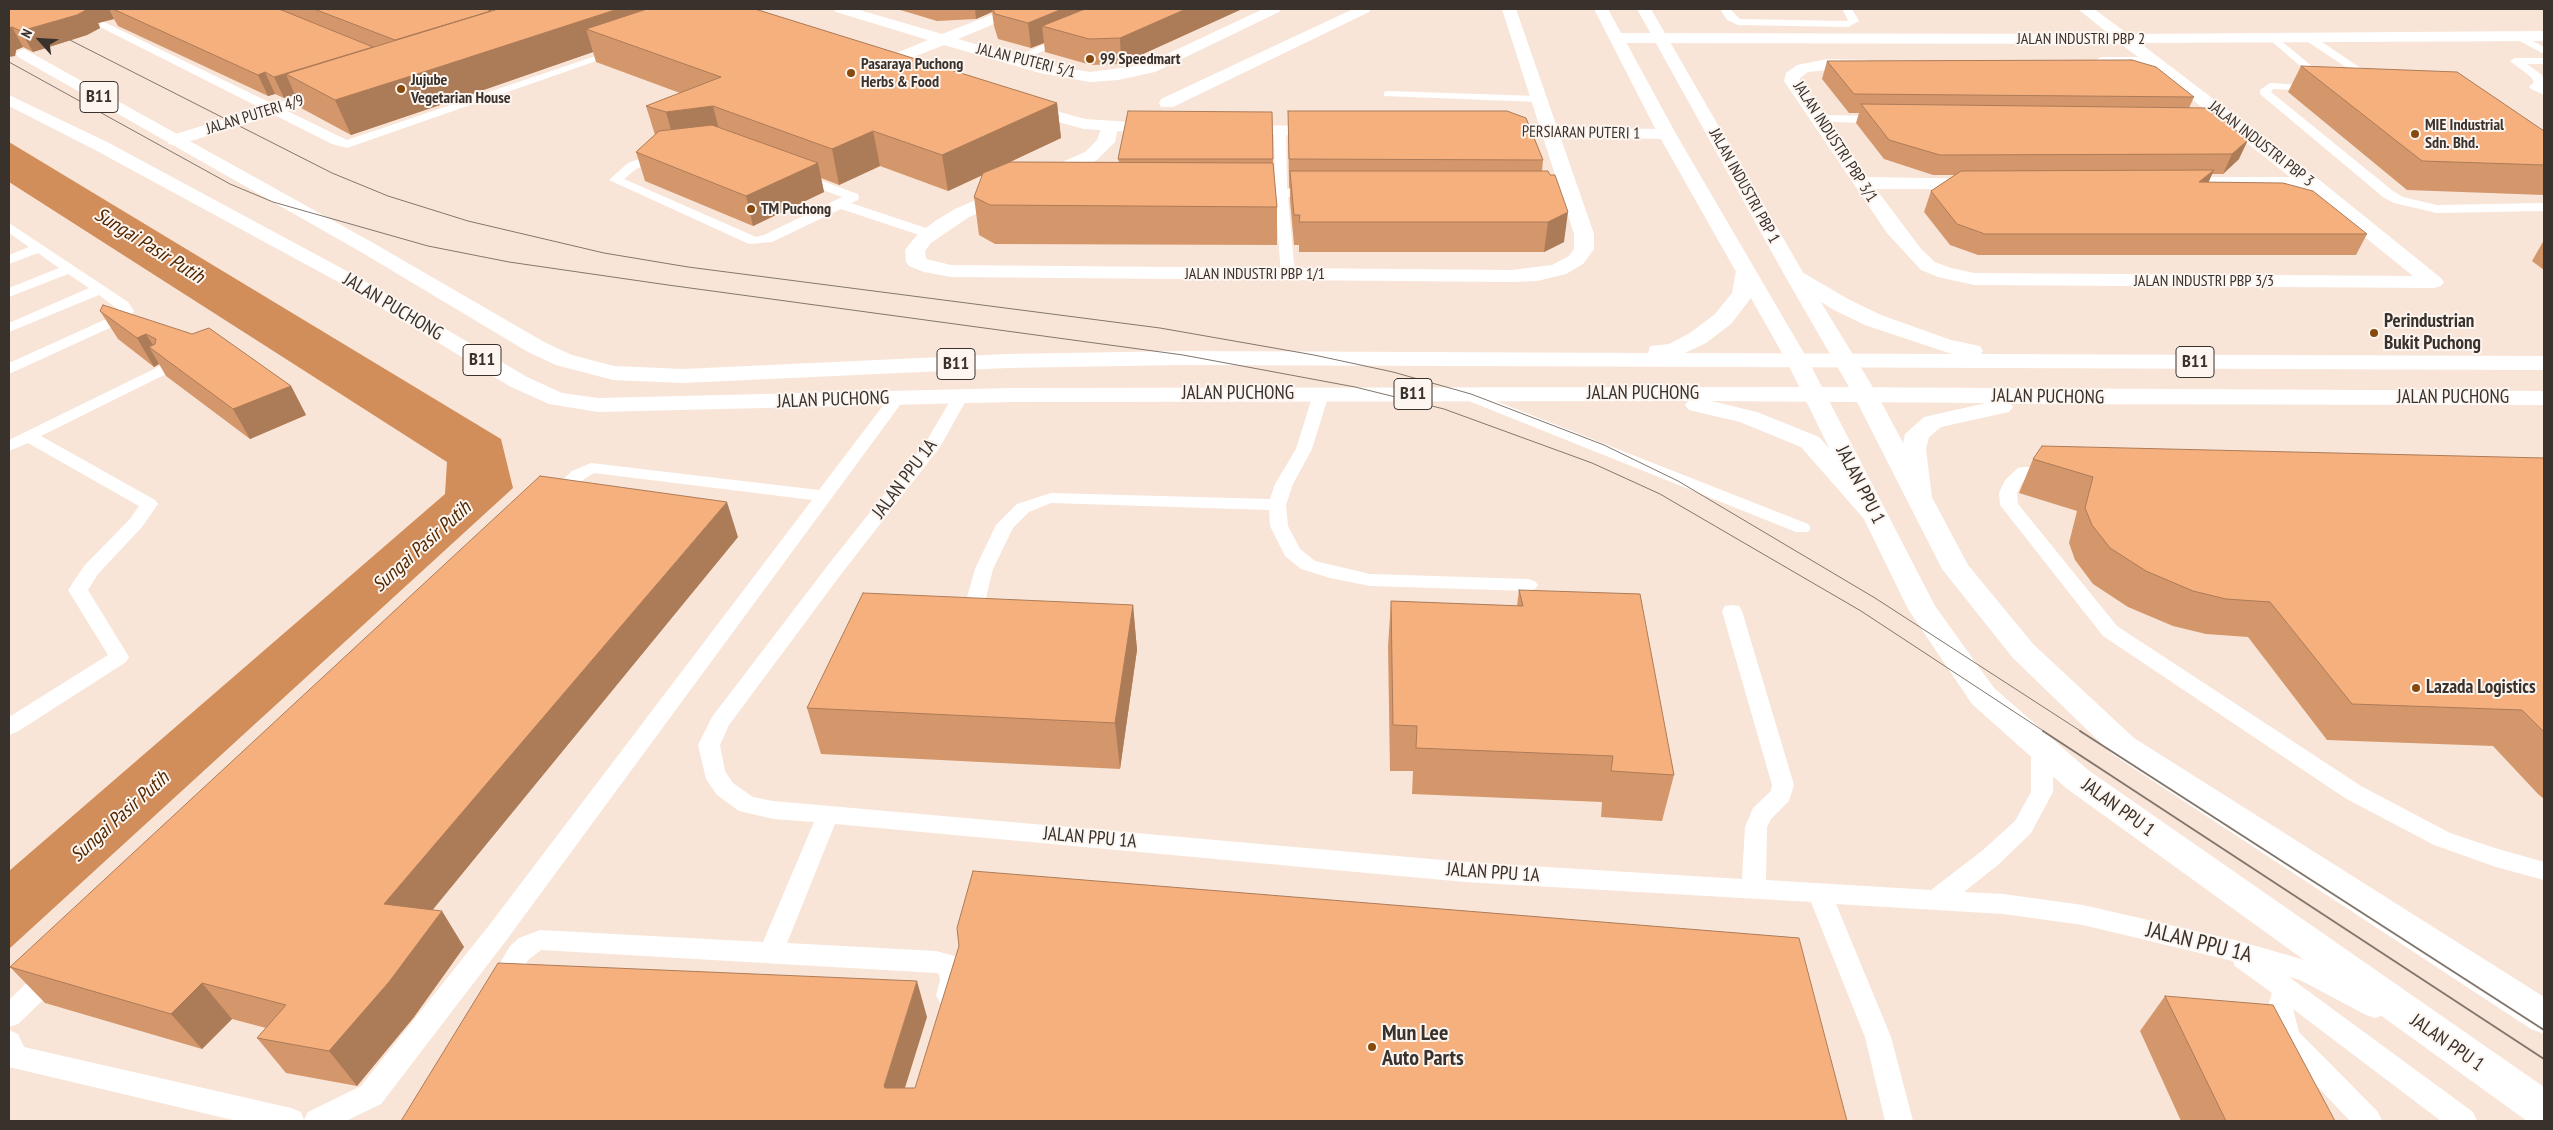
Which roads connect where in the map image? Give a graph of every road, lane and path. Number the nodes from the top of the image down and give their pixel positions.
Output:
1 (840, 9) edge
2 (1018, 9) edge
3 (1274, 9) edge
4 (1364, 9) edge
5 (1509, 9) edge
6 (1601, 9) edge
7 (1644, 9) edge
8 (1726, 9) edge
9 (1847, 9) edge
10 (2085, 9) edge
11 (122, 20) edge
12 (1819, 24) junction
13 (1074, 34) edge
14 (2518, 36) junction
15 (2544, 36) edge
16 (1617, 38) junction
17 (1662, 38) junction
18 (1830, 38) junction
19 (2274, 38) junction
20 (2309, 38) junction
21 (2124, 39) junction
22 (945, 40) junction
23 (628, 48) edge
24 (2544, 51) edge
25 (24, 54) dead end
26 (872, 55) edge
27 (1013, 60) junction
28 (890, 61) junction
29 (2544, 61) edge
30 (2085, 62) edge
31 (2154, 62) junction
32 (1877, 63) edge
33 (918, 70) edge
34 (348, 87) edge
35 (2360, 89) edge
36 (2544, 92) edge
37 (1388, 94) dead end
38 (1538, 99) junction
39 (9, 100) edge
40 (1010, 102) edge
41 (1167, 103) dead end
42 (274, 110) junction
43 (1818, 119) junction
44 (1898, 120) edge
45 (2214, 122) edge
46 (2234, 122) junction
47 (1109, 127) junction
48 (1173, 129) edge
49 (1222, 130) edge
50 (1280, 130) junction
51 (1340, 131) edge
52 (1480, 132) edge
53 (1550, 132) junction
54 (1667, 134) junction
55 (175, 140) junction
56 (677, 152) edge
57 (791, 174) edge
58 (2310, 182) junction
59 (1861, 183) junction
60 (1996, 183) edge
61 (2151, 183) edge
62 (1011, 193) junction
63 (1040, 193) edge
64 (1233, 193) edge
65 (1281, 193) junction
66 (1331, 193) edge
67 (840, 204) junction
68 (2544, 207) edge
69 (10, 230) edge
70 (930, 234) junction
71 (40, 248) junction
72 (9, 260) edge
73 (70, 268) junction
74 (1746, 271) junction
75 (1288, 274) junction
76 (1795, 276) junction
77 (1974, 279) joint
78 (2434, 282) joint
79 (100, 289) junction
80 (9, 293) edge
81 (9, 328) edge
82 (1575, 360) junction
83 (1797, 360) junction
84 (1845, 362) junction
85 (2026, 362) junction
86 (2544, 363) edge
87 (9, 369) edge
88 (164, 369) edge
89 (1321, 394) junction
90 (1465, 394) junction
91 (1625, 394) junction
92 (1814, 394) junction
93 (1865, 394) junction
94 (960, 397) junction
95 (2054, 397) junction
96 (897, 398) junction
97 (2544, 398) edge
98 (28, 436) junction
99 (9, 446) edge
100 (2073, 474) edge
101 (824, 496) junction
102 (1919, 498) junction
103 (1277, 505) junction
104 (542, 509) edge
105 (1874, 514) junction
106 (1802, 528) dead end
107 (1528, 585) dead end
108 (1732, 611) dead end
109 (969, 625) edge
110 (9, 727) edge
111 (2042, 749) junction
112 (828, 815) junction
113 (2544, 871) edge
114 (1754, 888) junction
115 (1819, 892) junction
116 (1937, 899) junction
117 (2235, 951) junction
118 (771, 952) junction
119 (66, 961) edge
120 (2286, 990) junction
121 (484, 1012) edge
122 (9, 1016) edge
123 (2544, 1017) edge
124 (942, 1019) edge
125 (9, 1042) edge
126 (2445, 1042) junction
127 (2544, 1110) edge
128 (290, 1121) edge
129 (318, 1121) edge
130 (1898, 1121) edge
131 (2368, 1121) edge
132 (2463, 1121) edge

1 - 22 main road, JALAN PUTERI 5/1
2 - 22 main road
3 - 27 main road, JALAN PUTERI 5/1
4 - 41 main road
5 - 38 main road, JALAN INDUSTRI PBP 1/1
6 - 16 main road
7 - 17 main road, JALAN INDUSTRI PBP 1
8 - 12 lane
9 - 12 lane
10 - 21 main road, JALAN INDUSTRI PBP 3
11 - 42 lane
12 - 18 lane
13 - 27 lane
14 - 15 main road, JALAN INDUSTRI PBP 2
14 - 20 main road, JALAN INDUSTRI PBP 2
14 - 24 lane
16 - 17 main road, JALAN INDUSTRI PBP 2
16 - 54 main road
17 - 18 main road, JALAN INDUSTRI PBP 2
17 - 76 main road, JALAN INDUSTRI PBP 1
18 - 21 main road, JALAN INDUSTRI PBP 2
19 - 20 main road, JALAN INDUSTRI PBP 2
19 - 21 main road, JALAN INDUSTRI PBP 2
19 - 68 lane
20 - 35 lane
21 - 31 main road, JALAN INDUSTRI PBP 3
22 - 27 main road, JALAN PUTERI 5/1
22 - 28 main road
23 - 42 lane
25 - 55 main road, JALAN PUCHONG / B11
26 - 28 main road
28 - 33 main road
29 - 36 lane
30 - 31 main road
31 - 46 main road, JALAN INDUSTRI PBP 3
32 - 43 main road, JALAN INDUSTRI PBP 3/1
34 - 42 main road, JALAN PUTERI 4/9
37 - 38 lane
38 - 53 main road, JALAN INDUSTRI PBP 1/1
39 - 96 main road, JALAN PUCHONG / B11
40 - 47 main road
42 - 55 main road, JALAN PUTERI 4/9
43 - 44 lane
43 - 59 main road, JALAN INDUSTRI PBP 3/1
45 - 46 lane
46 - 58 main road, JALAN INDUSTRI PBP 3
47 - 48 main road
47 - 62 main road, JALAN INDUSTRI PBP 1/1
49 - 50 main road
50 - 51 main road
50 - 65 lane
52 - 53 main road, PERSIARAN PUTERI 1
53 - 54 main road, PERSIARAN PUTERI 1
53 - 75 main road, JALAN INDUSTRI PBP 1/1
54 - 74 main road
55 - 82 main road, JALAN PUCHONG / B11
56 - 67 lane
57 - 67 lane
58 - 61 main road
58 - 78 main road, JALAN INDUSTRI PBP 3
59 - 60 main road
59 - 77 main road, JALAN INDUSTRI PBP 3/1
62 - 63 lane
62 - 70 main road, JALAN INDUSTRI PBP 1/1
64 - 65 lane
65 - 66 lane
65 - 75 lane
67 - 70 lane
69 - 71 lane
70 - 75 main road, JALAN INDUSTRI PBP 1/1
71 - 72 lane
71 - 73 lane
73 - 79 lane
73 - 80 lane
74 - 82 main road
74 - 83 main road
76 - 84 main road, JALAN INDUSTRI PBP 1
76 - 85 main road
77 - 78 main road, JALAN INDUSTRI PBP 3/3
79 - 81 lane
79 - 87 lane
82 - 83 main road, JALAN PUCHONG / B11
83 - 84 main road, JALAN PUCHONG / B11
83 - 92 main road, JALAN PPU 1
84 - 85 main road, JALAN PUCHONG / B11
84 - 93 main road
85 - 86 main road, JALAN PUCHONG / B11
88 - 98 lane
89 - 90 main road, JALAN PUCHONG / B11
89 - 94 main road, JALAN PUCHONG / B11
89 - 103 lane
90 - 91 main road, JALAN PUCHONG / B11
90 - 106 lane
91 - 92 main road, JALAN PUCHONG / B11
91 - 105 main road
92 - 93 main road, JALAN PUCHONG / B11
92 - 105 main road, JALAN PPU 1
93 - 95 main road, JALAN PUCHONG / B11
93 - 102 main road
94 - 96 main road, JALAN PUCHONG / B11
94 - 112 lane, JALAN PPU 1A
95 - 97 main road, JALAN PUCHONG / B11
95 - 102 main road
96 - 101 lane
98 - 99 lane
98 - 110 lane
100 - 113 lane
101 - 104 lane
101 - 129 lane
102 - 123 main road
103 - 107 lane
103 - 109 lane
105 - 111 main road, JALAN PPU 1
108 - 114 lane
111 - 116 lane
111 - 126 main road, JALAN PPU 1
112 - 114 lane, JALAN PPU 1A
112 - 118 lane
114 - 115 lane, JALAN PPU 1A
115 - 116 lane, JALAN PPU 1A
115 - 130 lane
116 - 117 lane, JALAN PPU 1A
117 - 120 lane
117 - 126 lane, JALAN PPU 1A
118 - 121 lane
118 - 124 lane
119 - 122 lane
120 - 131 lane
120 - 132 lane
125 - 128 lane
126 - 127 main road, JALAN PPU 1

